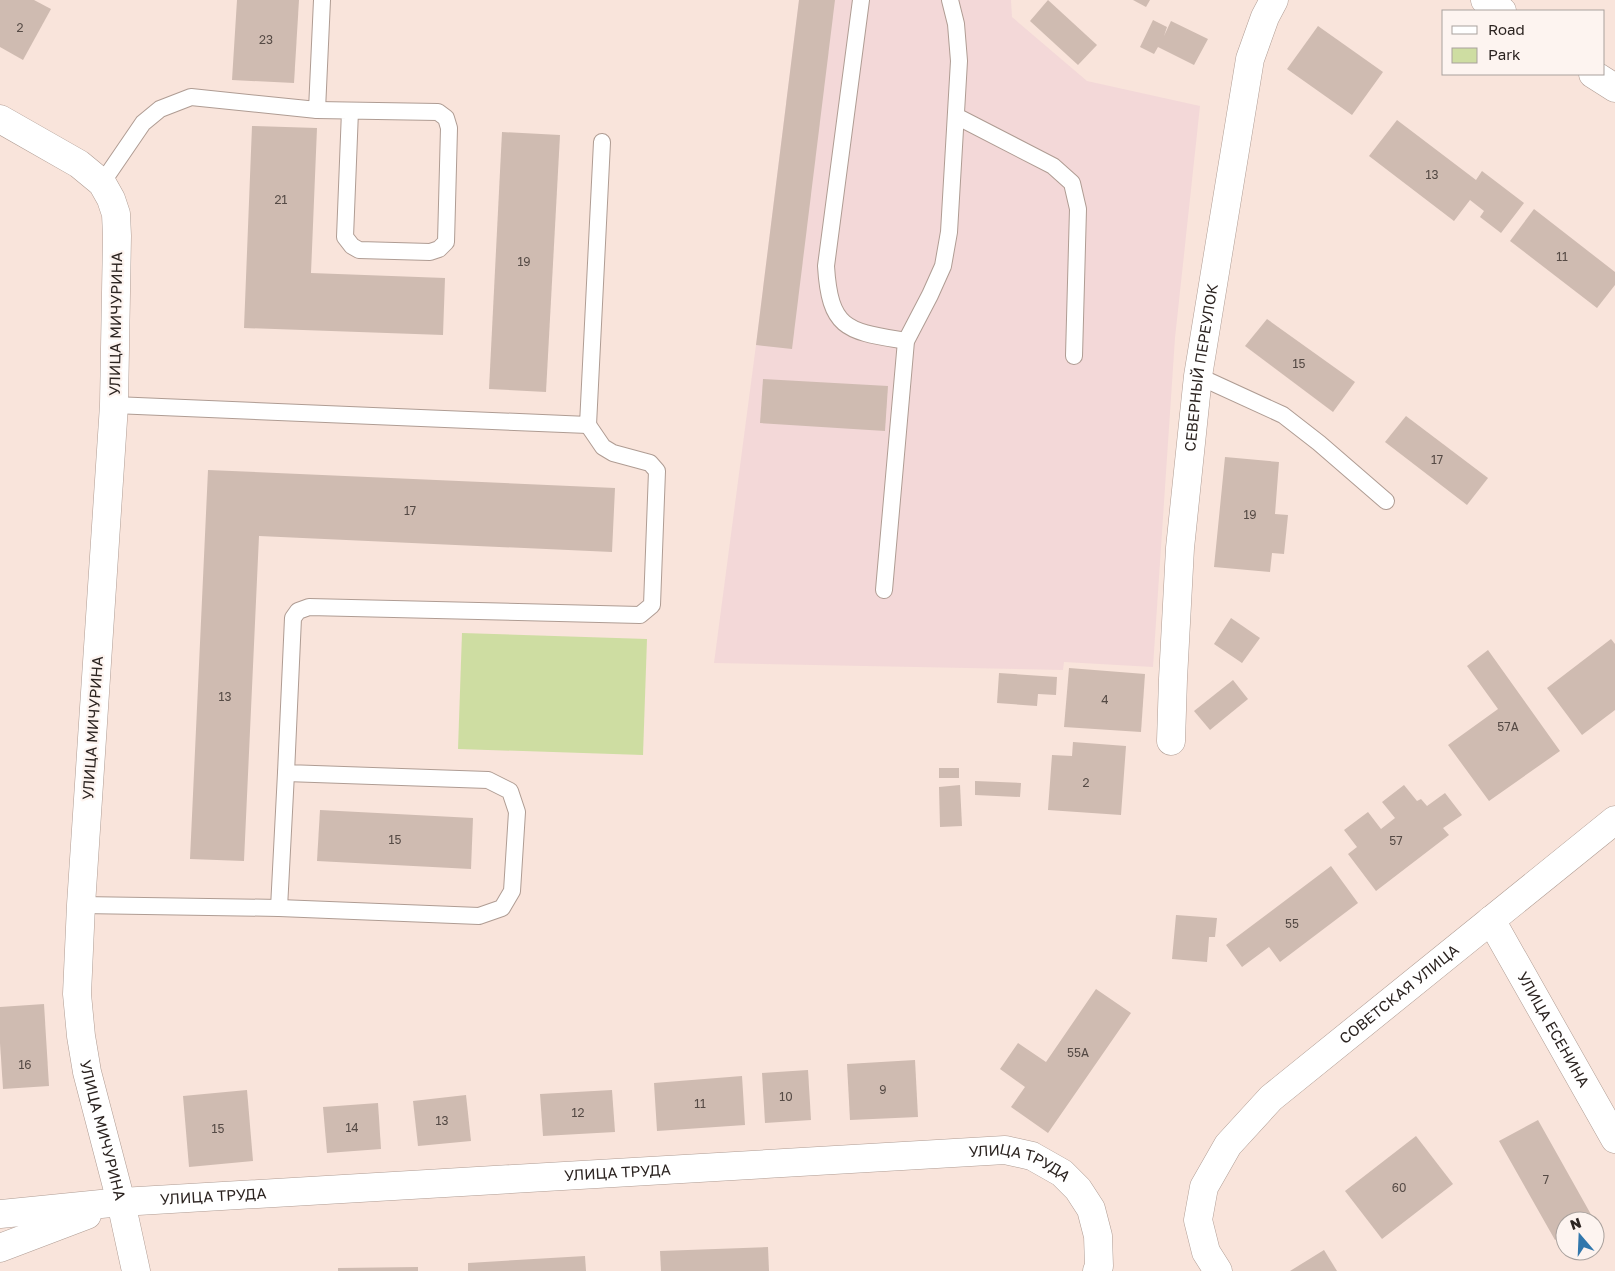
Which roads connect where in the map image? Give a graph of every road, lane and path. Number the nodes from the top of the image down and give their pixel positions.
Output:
1 (322, 0) edge
2 (861, 0) edge
3 (950, 0) edge
4 (1274, 0) edge
5 (1486, 0) edge
6 (1501, 10) edge
7 (1596, 75) edge
8 (1615, 88) edge
9 (317, 110) junction
10 (350, 110) junction
11 (956, 116) junction
12 (0, 119) edge
13 (602, 142) dead end
14 (102, 183) junction
15 (906, 341) junction
16 (1074, 356) dead end
17 (1198, 376) junction
18 (114, 405) junction
19 (588, 425) junction
20 (1386, 501) dead end
21 (884, 590) dead end
22 (1171, 741) dead end
23 (286, 773) junction
24 (1615, 820) edge
25 (81, 905) junction
26 (279, 908) junction
27 (1491, 920) junction
28 (1615, 1139) edge
29 (121, 1202) junction
30 (0, 1214) edge
31 (0, 1248) edge
32 (136, 1271) edge
33 (1097, 1271) edge
34 (1218, 1271) edge

1 - 9 lane
2 - 15 lane
3 - 11 lane
4 - 17 street, СЕВЕРНЫЙ ПЕРЕУЛОК
5 - 6 street
7 - 8 street
9 - 10 lane
9 - 14 lane
10 - 10 lane
11 - 15 lane
11 - 16 lane
12 - 14 street
13 - 19 lane
14 - 18 street, УЛИЦА МИЧУРИНА
15 - 21 lane
17 - 20 lane
17 - 22 street, СЕВЕРНЫЙ ПЕРЕУЛОК
18 - 19 lane
18 - 25 street, УЛИЦА МИЧУРИНА
19 - 23 lane
23 - 26 lane
23 - 26 lane
24 - 27 street, СОВЕТСКАЯ УЛИЦА
25 - 26 lane
25 - 29 street, УЛИЦА МИЧУРИНА
27 - 28 street, УЛИЦА ЕСЕНИНА
27 - 34 street, СОВЕТСКАЯ УЛИЦА
29 - 30 street, УЛИЦА ТРУДА
29 - 31 street, УЛИЦА ТРУДА
29 - 32 street, УЛИЦА МИЧУРИНА
29 - 33 street, УЛИЦА ТРУДА

